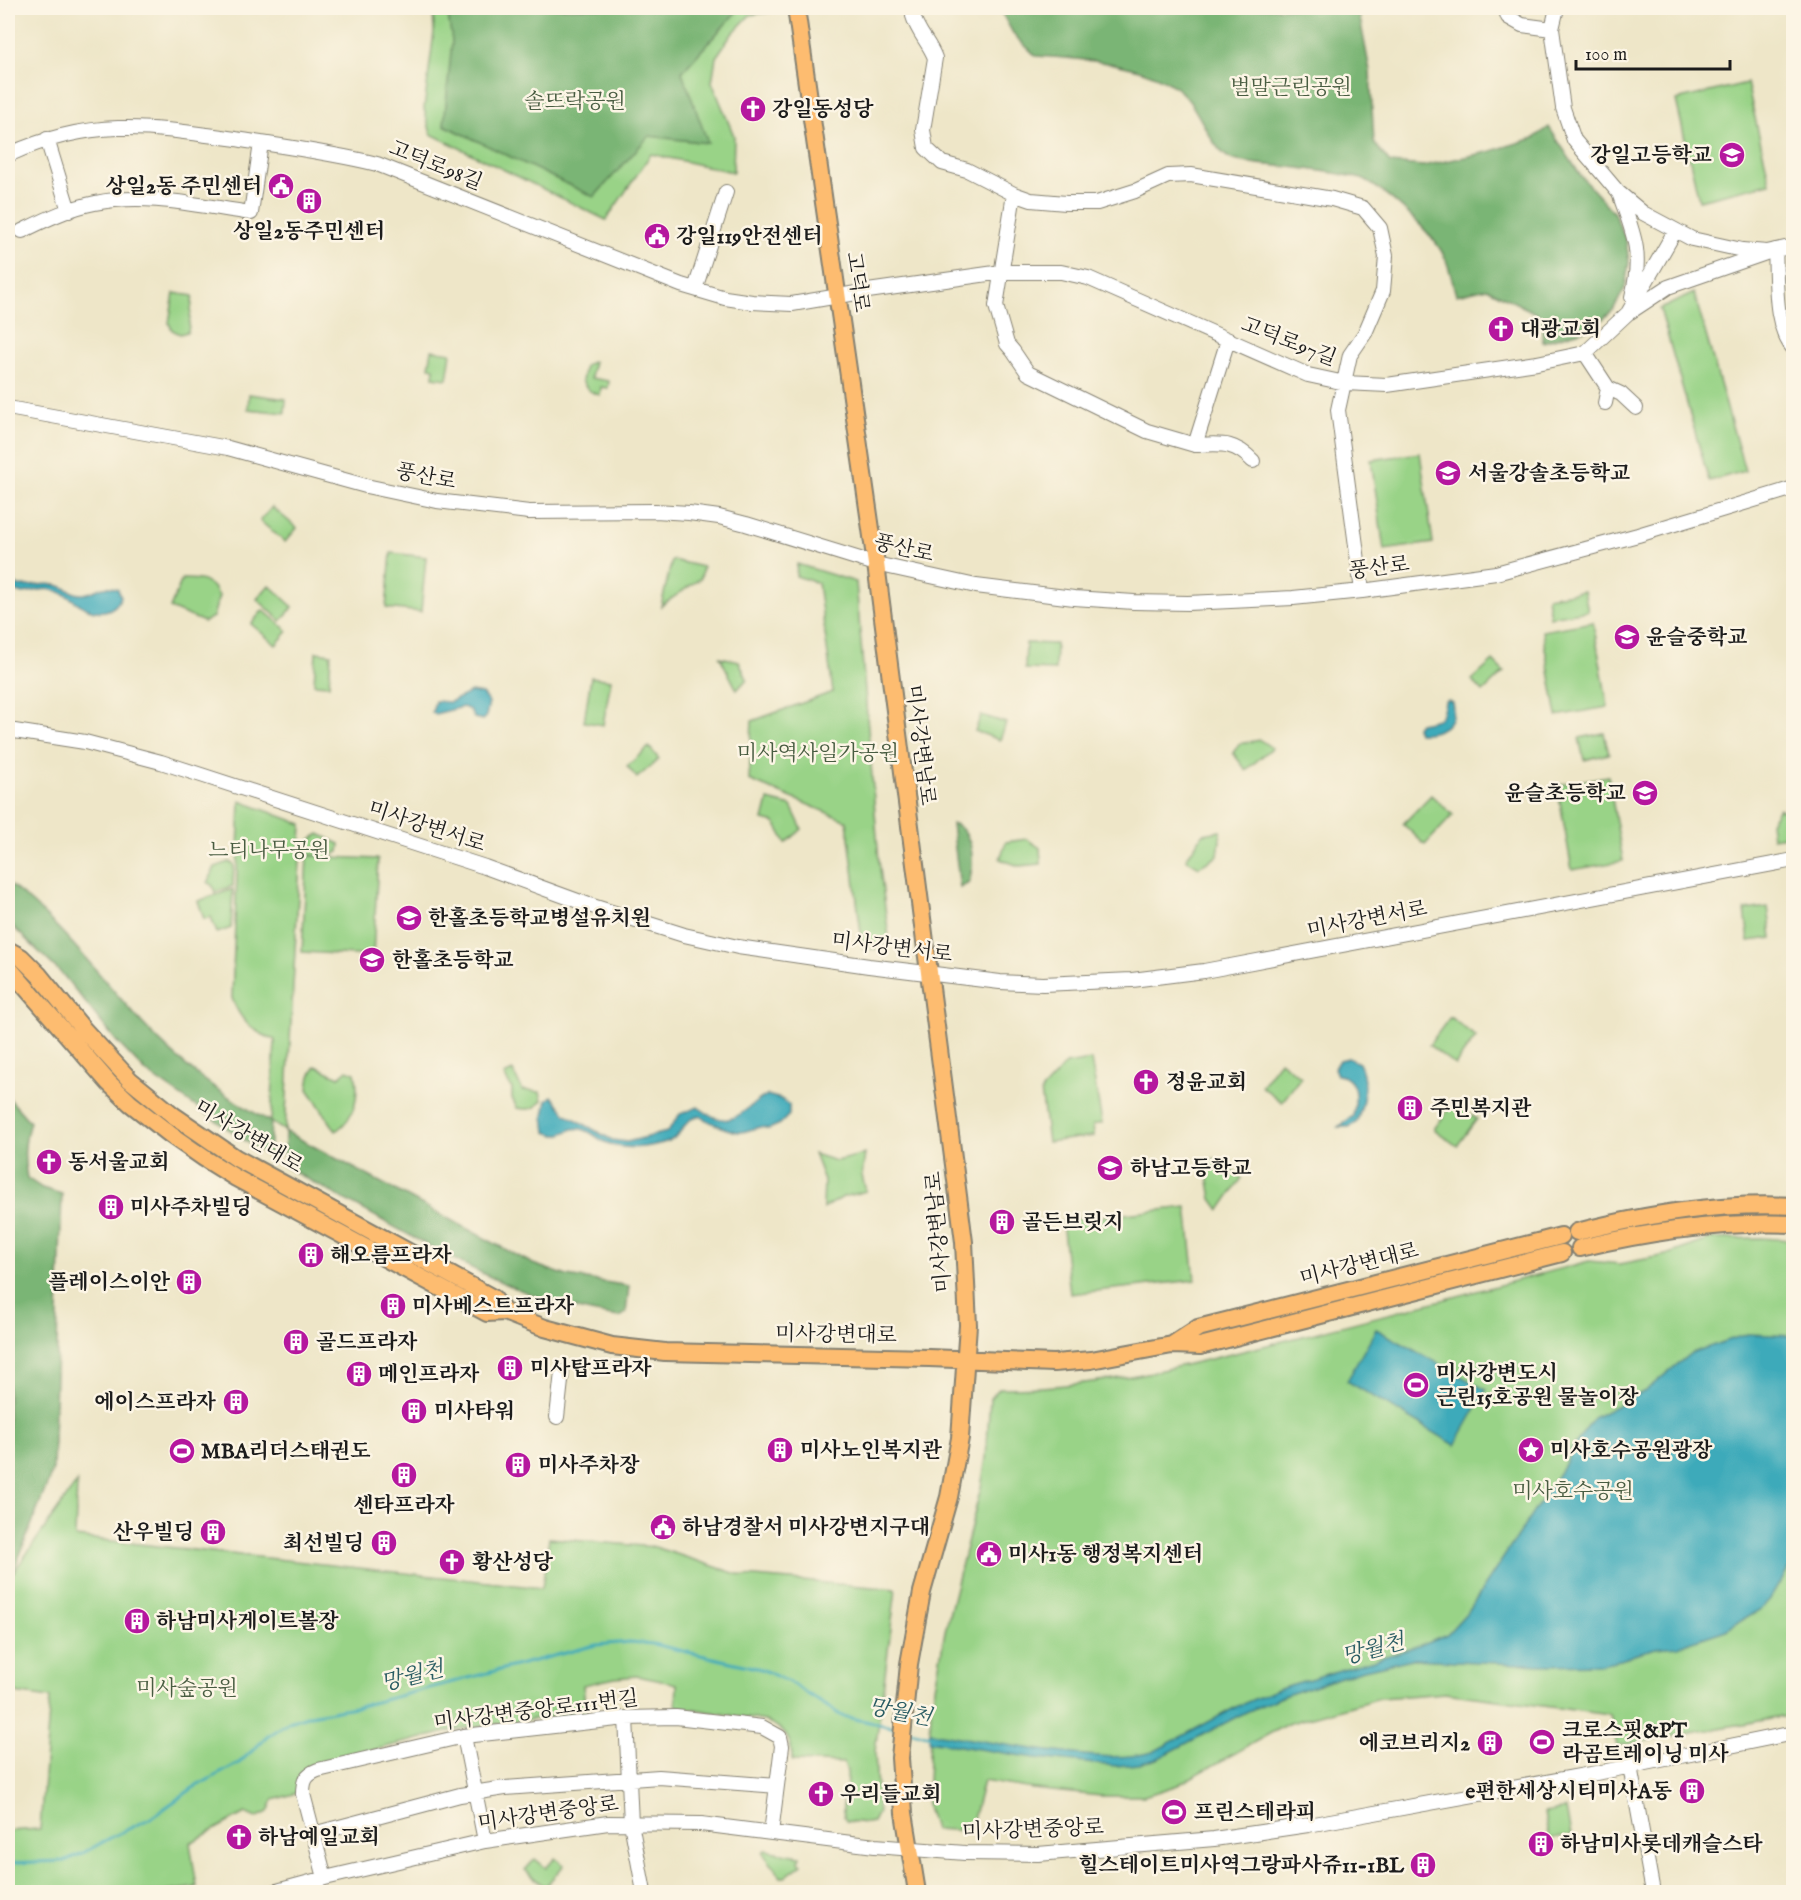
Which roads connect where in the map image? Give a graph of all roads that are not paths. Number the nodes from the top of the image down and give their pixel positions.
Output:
1 (796, 8) edge
2 (1505, 8) edge
3 (1557, 8) edge
4 (913, 16) dead end
5 (1552, 29) junction
6 (47, 139) junction
7 (261, 143) junction
8 (8, 155) edge
9 (726, 192) dead end
10 (1618, 192) junction
11 (1014, 194) junction
12 (69, 211) junction
13 (22, 231) dead end
14 (1675, 231) junction
15 (1794, 246) edge
16 (1771, 251) junction
17 (1002, 272) junction
18 (695, 290) junction
19 (837, 296) junction
20 (1628, 313) junction
21 (1228, 340) junction
22 (1794, 349) edge
23 (1585, 353) junction
24 (1345, 383) junction
25 (1608, 388) junction
26 (1605, 404) dead end
27 (8, 408) edge
28 (1636, 408) dead end
29 (1195, 445) junction
30 (1253, 461) dead end
31 (1794, 488) edge
32 (876, 564) junction
33 (1362, 591) junction
34 (8, 730) edge
35 (1794, 860) edge
36 (8, 950) edge
37 (8, 967) edge
38 (929, 973) junction
39 (1794, 1206) edge
40 (1794, 1224) edge
41 (1570, 1242) junction
42 (504, 1312) junction
43 (966, 1359) junction
44 (562, 1372) dead end
45 (557, 1417) dead end
46 (626, 1718) junction
47 (1794, 1733) edge
48 (464, 1736) junction
49 (1630, 1766) junction
50 (628, 1778) junction
51 (777, 1786) junction
52 (476, 1791) junction
53 (631, 1823) junction
54 (771, 1833) junction
55 (313, 1834) junction
56 (485, 1841) junction
57 (909, 1849) junction
58 (325, 1878) junction
59 (273, 1893) edge
60 (644, 1893) edge
61 (917, 1893) edge
62 (1653, 1893) edge

1 - 19 main road, 고덕로
2 - 5 street
3 - 5 street
4 - 11 street
5 - 10 street
6 - 7 street, 고덕로98길
6 - 8 street, 고덕로98길
6 - 12 street
7 - 12 street
7 - 18 street, 고덕로98길
9 - 18 street
10 - 14 street
10 - 20 street
11 - 17 street
11 - 24 street
12 - 13 street
14 - 16 street
14 - 20 street
15 - 16 street
16 - 20 street
16 - 22 street
17 - 19 street, 고덕로97길
17 - 21 street, 고덕로97길
17 - 29 street
18 - 19 street, 고덕로98길
19 - 32 main road, 고덕로
20 - 23 street
21 - 24 street, 고덕로97길
21 - 29 street
23 - 24 street, 고덕로97길
23 - 25 street
24 - 33 street
25 - 26 street
25 - 28 street
27 - 32 street, 풍산로
29 - 30 street
31 - 33 street, 풍산로
32 - 33 street, 풍산로
32 - 38 main road, 미사강변남로
34 - 38 street, 미사강변서로
35 - 38 street, 미사강변서로
36 - 42 main road, 미사강변대로
37 - 42 main road, 미사강변대로
38 - 43 main road, 미사강변남로
39 - 41 main road, 미사강변대로
40 - 41 main road, 미사강변대로
41 - 43 main road, 미사강변대로
42 - 43 main road, 미사강변대로
43 - 57 main road, 미사강변남로
44 - 45 street
46 - 48 street, 미사강변중앙로111번길
46 - 50 street
46 - 51 street, 미사강변중앙로111번길
47 - 49 street, 미사강변중앙로
48 - 52 street
48 - 55 street, 미사강변중앙로111번길
49 - 57 street, 미사강변중앙로
49 - 62 street
50 - 51 street
50 - 52 street
50 - 53 street
51 - 54 street, 미사강변중앙로111번길
52 - 55 street
52 - 56 street
53 - 54 street, 미사강변중앙로
53 - 56 street, 미사강변중앙로
53 - 60 street
54 - 57 street, 미사강변중앙로
55 - 58 street, 미사강변중앙로111번길
56 - 58 street, 미사강변중앙로
57 - 61 main road, 미사강변남로
58 - 59 street, 미사강변중앙로

